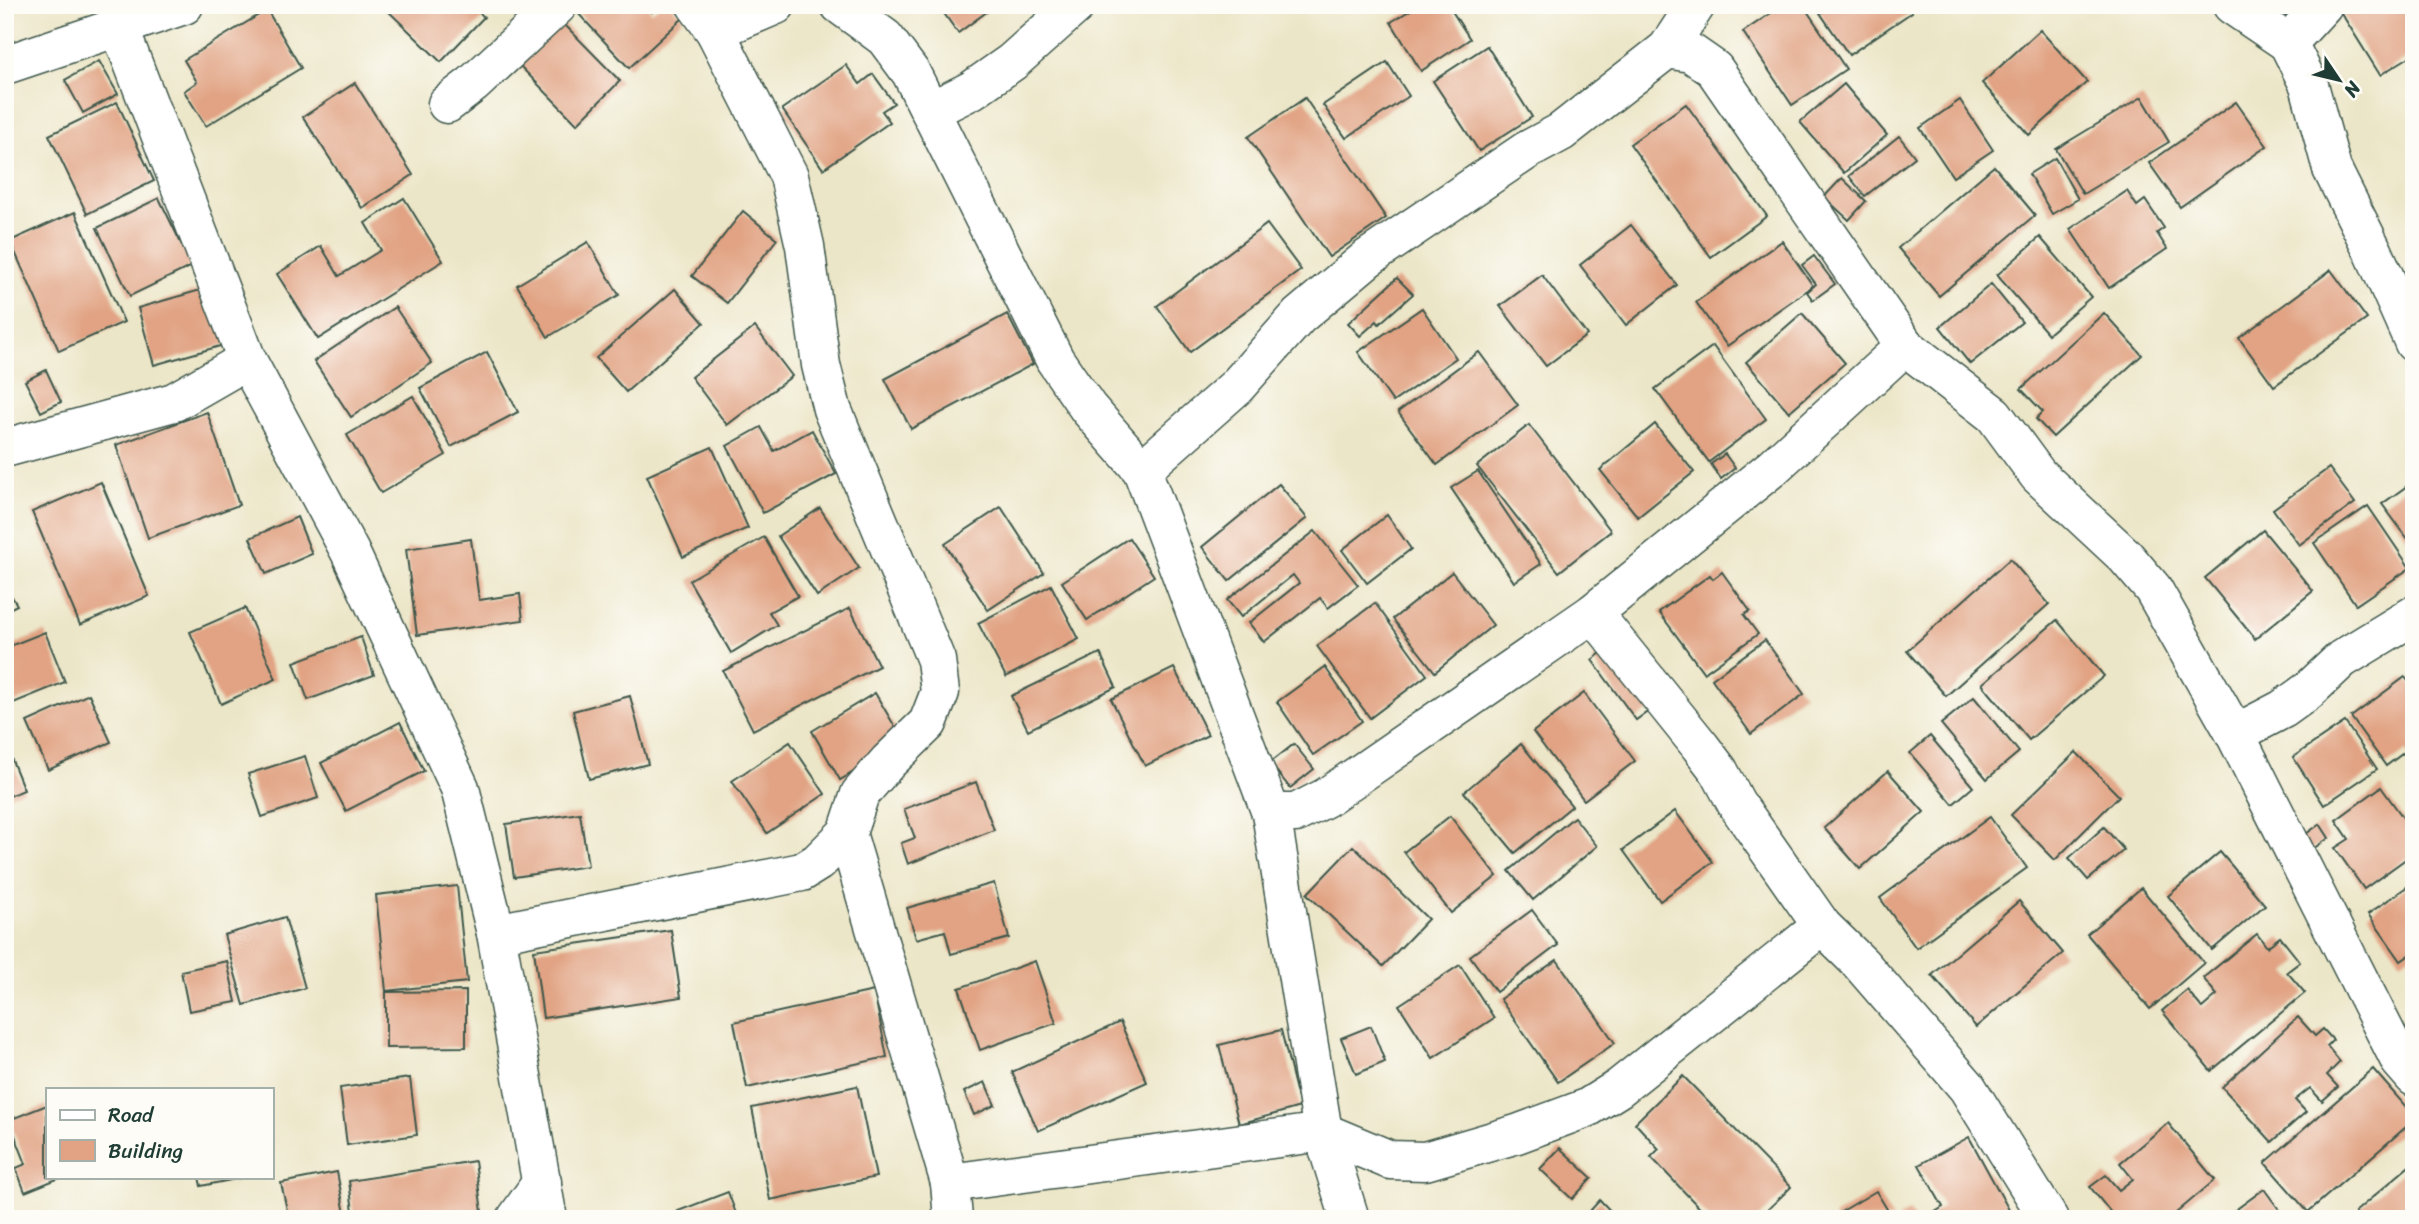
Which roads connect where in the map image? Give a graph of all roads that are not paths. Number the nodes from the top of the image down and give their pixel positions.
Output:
1 (184, 5) edge
2 (558, 5) edge
3 (776, 5) edge
4 (840, 5) edge
5 (1076, 5) edge
6 (1696, 5) edge
7 (2232, 5) edge
8 (2323, 5) edge
9 (706, 18) edge
10 (119, 27) junction
11 (2288, 43) junction
12 (1667, 48) junction
13 (5, 65) edge
14 (447, 104) dead end
15 (932, 110) junction
16 (2414, 343) edge
17 (1905, 346) junction
18 (247, 360) junction
19 (5, 448) edge
20 (1142, 470) junction
21 (1593, 612) junction
22 (2414, 615) edge
23 (2235, 734) junction
24 (1271, 813) junction
25 (847, 833) junction
26 (1822, 926) junction
27 (496, 933) junction
28 (2414, 1077) edge
29 (1324, 1132) junction
30 (545, 1200) edge
31 (952, 1201) edge
32 (516, 1219) edge
33 (1350, 1219) edge
34 (2049, 1219) edge

1 - 10 street
2 - 14 street
3 - 9 street
4 - 15 street
5 - 15 street
6 - 12 street
7 - 11 street
8 - 11 street
9 - 25 street
10 - 13 street
10 - 18 street
11 - 16 street
12 - 17 street
12 - 20 street
15 - 20 street
17 - 21 street
17 - 23 street
18 - 19 street
18 - 27 street
20 - 24 street
21 - 24 street
21 - 26 street
22 - 23 street
23 - 28 street
24 - 29 street
25 - 27 street
25 - 31 street
26 - 29 street
26 - 34 street
27 - 30 street
29 - 31 street
29 - 33 street
30 - 32 street

